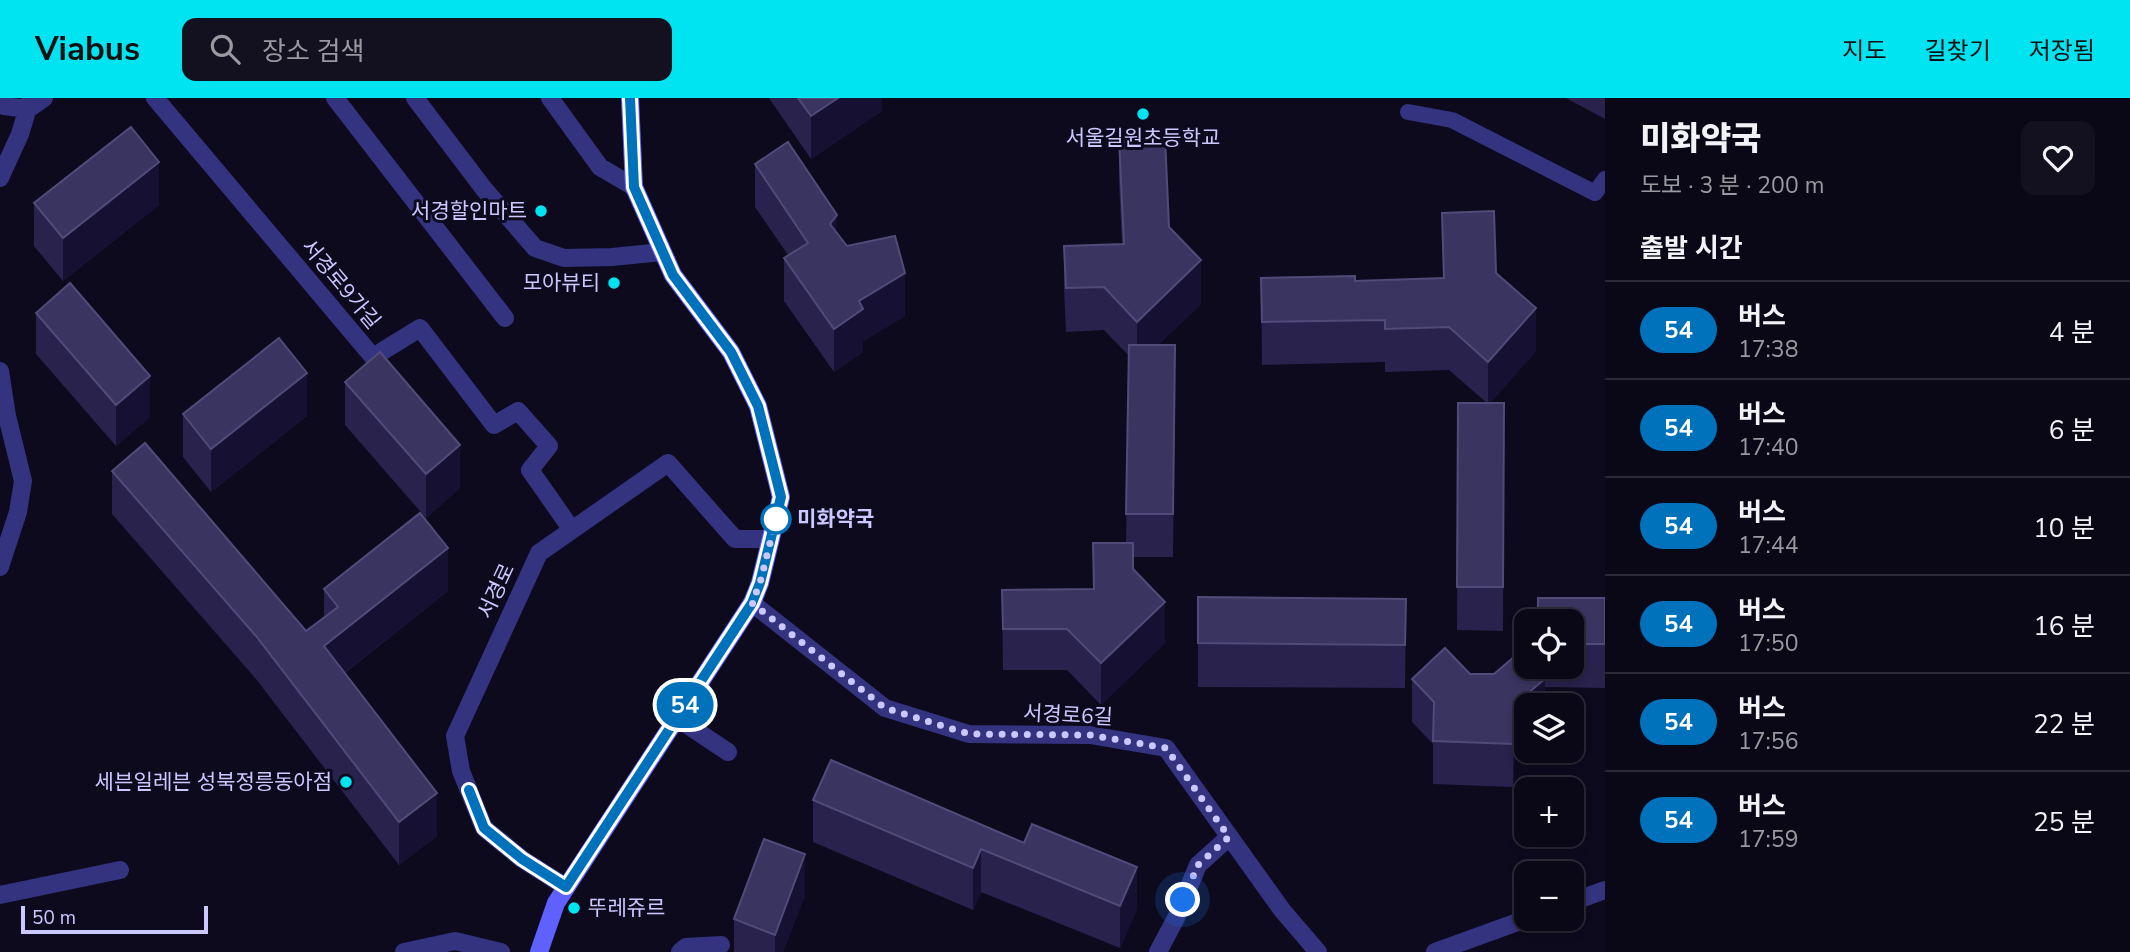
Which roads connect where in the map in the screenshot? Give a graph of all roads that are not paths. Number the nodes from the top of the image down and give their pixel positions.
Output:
1 (44, 98) edge
2 (155, 98) edge
3 (335, 98) edge
4 (415, 98) edge
5 (550, 98) edge
6 (630, 98) edge
7 (0, 100) edge
8 (29, 104) edge
9 (1408, 112) dead end
10 (0, 178) edge
11 (1605, 179) edge
12 (634, 187) junction
13 (662, 252) junction
14 (505, 318) dead end
15 (0, 371) edge
16 (6, 525) edge
17 (572, 530) junction
18 (771, 539) junction
19 (0, 567) edge
20 (752, 603) junction
21 (677, 718) junction
22 (728, 752) dead end
23 (1229, 837) junction
24 (120, 870) dead end
25 (566, 887) junction
26 (1605, 890) edge
27 (0, 895) edge
28 (1584, 898) edge
29 (1514, 923) edge
30 (721, 945) dead end
31 (404, 952) edge
32 (501, 952) edge
33 (539, 952) edge
34 (680, 952) edge
35 (1158, 952) edge
36 (1318, 952) edge
37 (1435, 952) edge

1 - 8 street
2 - 17 street, 서경로9가길
3 - 14 street
4 - 13 street
5 - 12 street
6 - 12 street
7 - 8 street
8 - 10 street
9 - 11 lane
12 - 13 street
13 - 18 street
15 - 16 street
16 - 19 street
17 - 18 street, 서경로
17 - 25 street, 서경로
18 - 20 street
20 - 21 street
20 - 23 street, 서경로6길
21 - 22 street
21 - 25 street
23 - 35 street
23 - 36 street, 서경로6길
24 - 27 street
25 - 33 street
26 - 28 street
29 - 37 street
30 - 34 street
31 - 32 street

